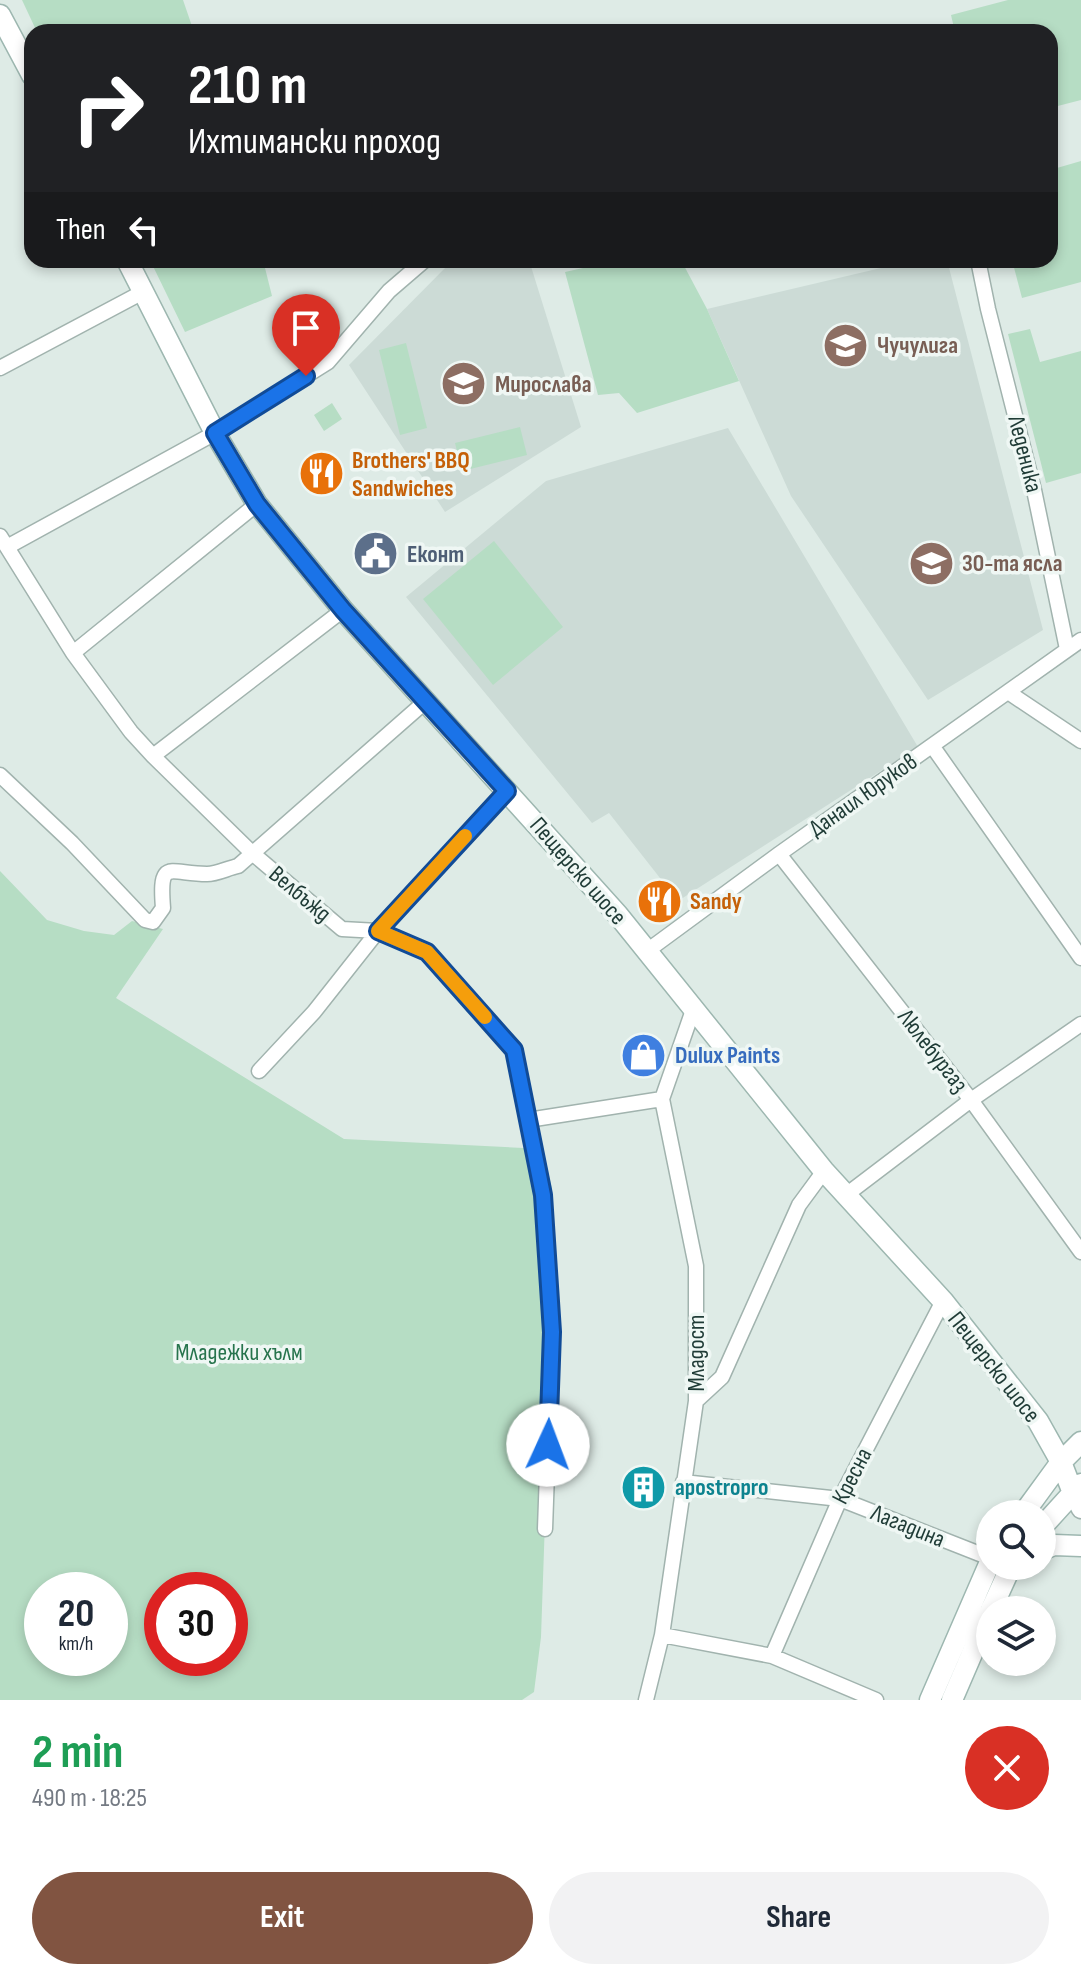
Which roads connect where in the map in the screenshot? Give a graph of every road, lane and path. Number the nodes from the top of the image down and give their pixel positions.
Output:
1 (0, 15) edge
2 (24, 60) edge
3 (131, 268) edge
4 (416, 268) edge
5 (980, 268) edge
6 (143, 292) junction
7 (0, 368) edge
8 (215, 433) junction
9 (257, 504) junction
10 (3, 541) edge
11 (343, 610) junction
12 (1081, 640) edge
13 (1067, 649) junction
14 (73, 653) junction
15 (1008, 692) junction
16 (426, 701) junction
17 (1081, 741) edge
18 (933, 747) junction
19 (153, 756) junction
20 (0, 775) edge
21 (507, 791) junction
22 (251, 852) junction
23 (779, 854) junction
24 (378, 931) junction
25 (647, 951) junction
26 (1081, 958) edge
27 (693, 1010) junction
28 (1081, 1024) edge
29 (259, 1071) dead end
30 (662, 1099) junction
31 (971, 1100) junction
32 (528, 1120) junction
33 (824, 1171) junction
34 (846, 1195) junction
35 (1081, 1252) edge
36 (943, 1301) junction
37 (696, 1401) junction
38 (1075, 1451) edge
39 (683, 1482) junction
40 (1078, 1495) edge
41 (840, 1499) junction
42 (1035, 1500) edge
43 (1056, 1515) edge
44 (545, 1529) dead end
45 (1056, 1545) edge
46 (1081, 1546) edge
47 (976, 1553) edge
48 (994, 1580) edge
49 (662, 1635) junction
50 (976, 1644) edge
51 (772, 1656) junction
52 (646, 1700) edge
53 (876, 1700) edge
54 (930, 1700) edge
55 (952, 1700) edge

1 - 2 main road
3 - 6 main road, Пещерско шосе
4 - 8 street
5 - 13 street, Леденика
6 - 7 street
6 - 8 main road, Пещерско шосе
8 - 9 main road, Пещерско шосе
8 - 10 street
9 - 11 main road, Пещерско шосе
9 - 14 street
10 - 14 street, Велбъжд
11 - 16 main road, Пещерско шосе
11 - 19 street
12 - 13 street, Данаил Юруков
13 - 15 street, Данаил Юруков
14 - 19 street, Велбъжд
15 - 17 street
15 - 18 street, Данаил Юруков
16 - 21 main road, Пещерско шосе
16 - 22 street
18 - 23 street, Данаил Юруков
18 - 26 street
19 - 22 street, Велбъжд
20 - 22 street
21 - 24 street
21 - 25 main road, Пещерско шосе
22 - 24 street, Велбъжд
23 - 25 street, Данаил Юруков
23 - 31 street, Люлебургаз
24 - 29 street
24 - 32 street, Велбъжд
25 - 27 main road, Пещерско шосе
27 - 30 street
27 - 33 main road, Пещерско шосе
28 - 31 street
30 - 32 street
30 - 37 street, Младост
31 - 34 street
31 - 35 street, Люлебургаз
32 - 44 street, Велбъжд
33 - 34 main road, Пещерско шосе
33 - 37 street
34 - 36 main road, Пещерско шосе
36 - 38 main road, Пещерско шосе
36 - 41 street, Кресна
37 - 39 street, Младост
38 - 40 main road, Пещерско шосе
38 - 42 main road
39 - 41 street, Лагадина
39 - 49 street, Младост
40 - 43 main road
41 - 47 street, Лагадина
41 - 51 street, Кресна
45 - 46 main road
48 - 54 main road
49 - 51 street
49 - 52 street, Младост
50 - 55 main road
51 - 53 street

